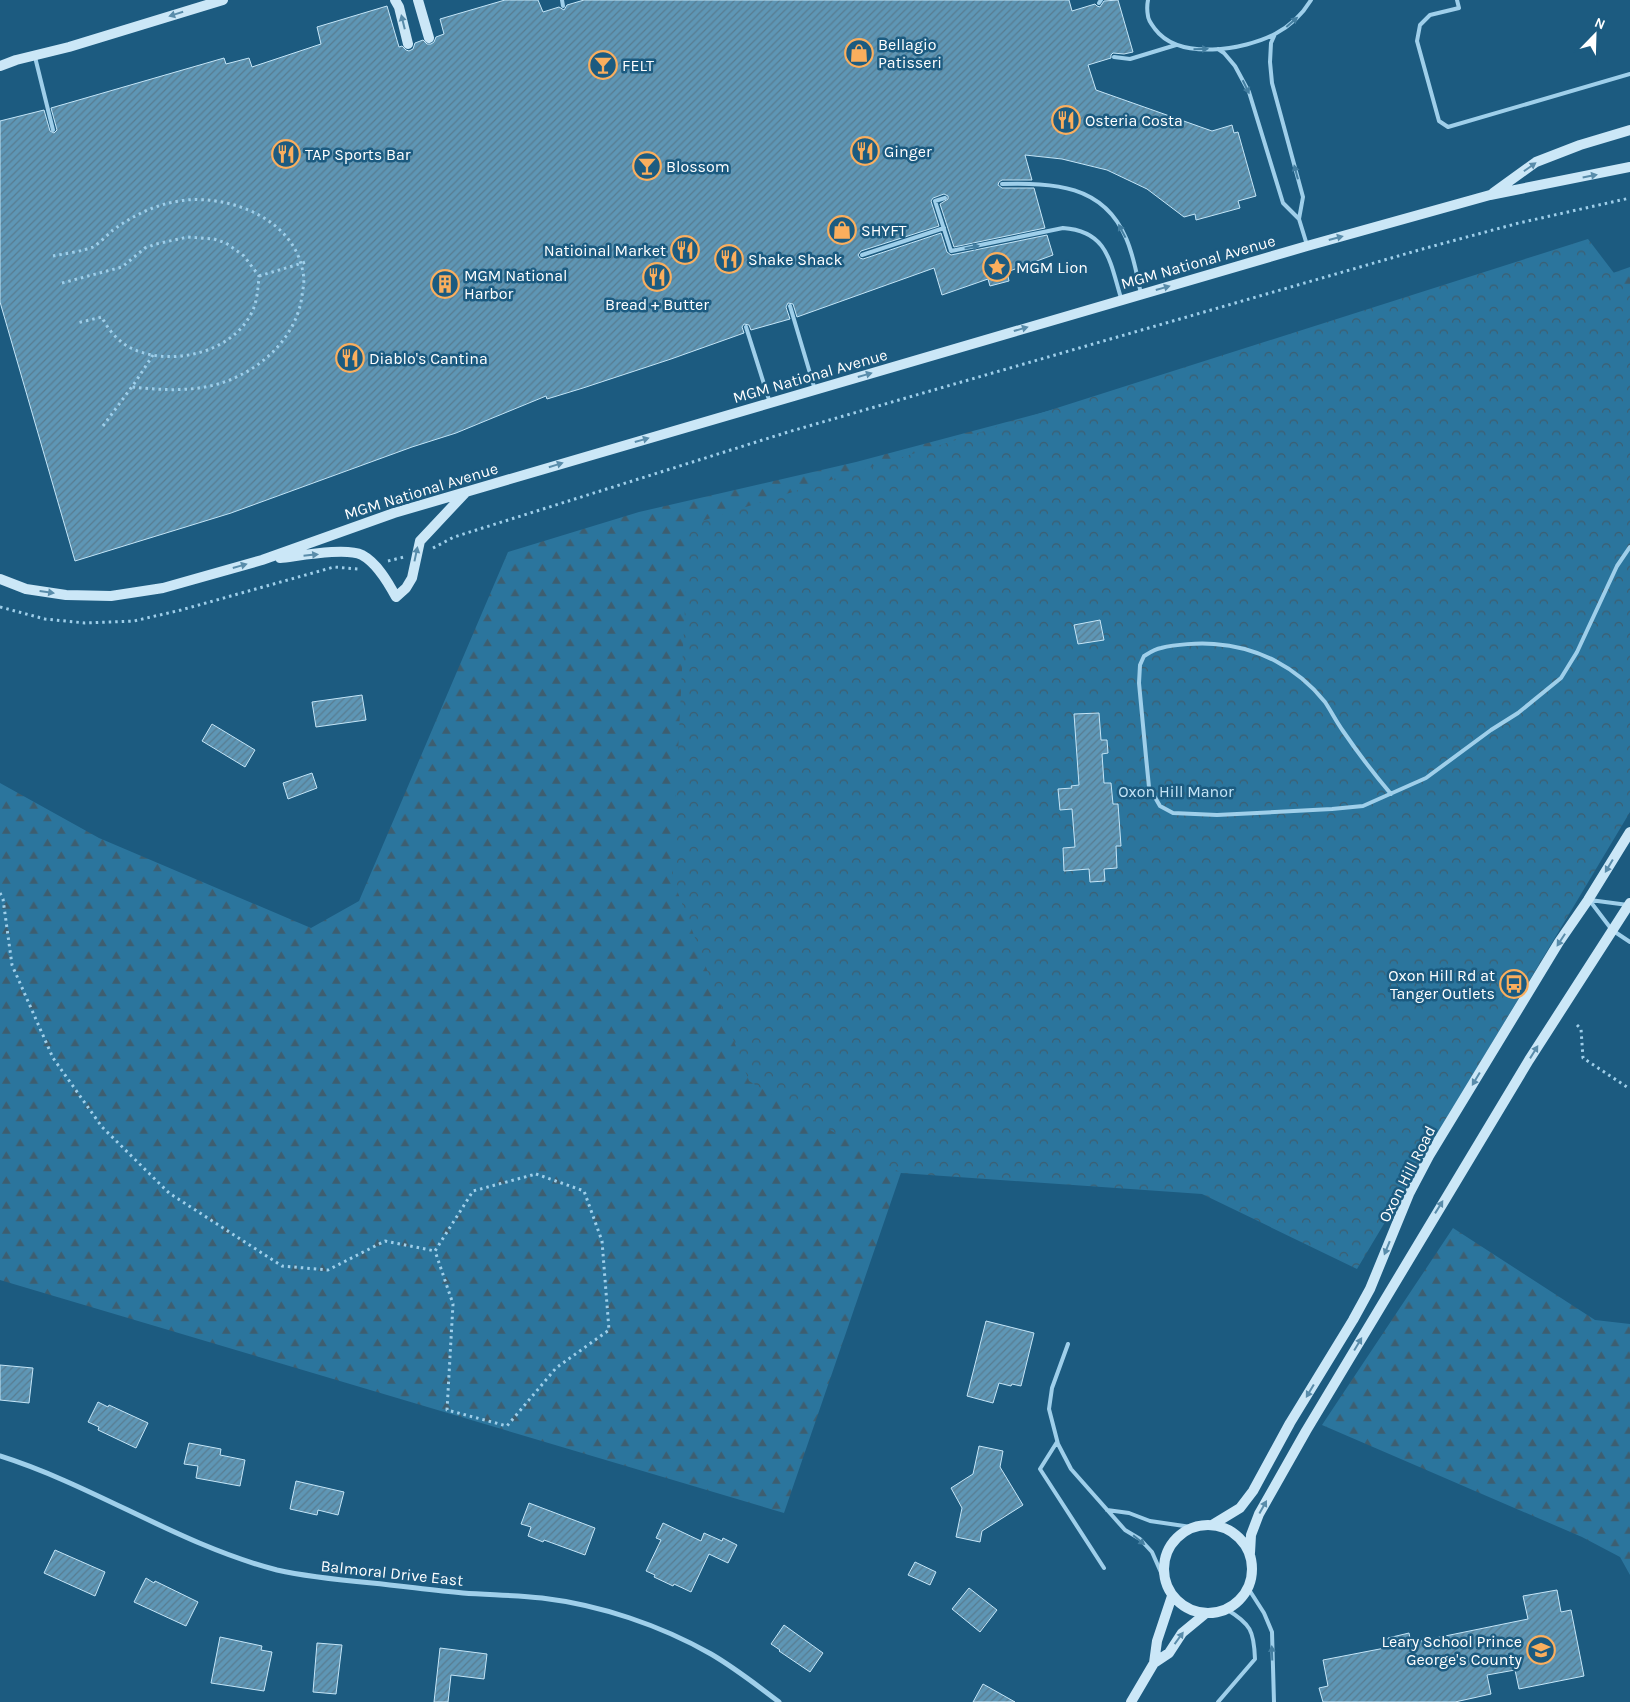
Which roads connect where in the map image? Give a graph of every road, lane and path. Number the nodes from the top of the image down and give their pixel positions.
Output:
1 (223, 0) edge
2 (395, 0) edge
3 (418, 0) edge
4 (562, 0) edge
5 (1148, 0) edge
6 (1311, 0) edge
7 (1457, 0) edge
8 (563, 6) dead end
9 (1275, 34) junction
10 (429, 38) dead end
11 (408, 44) dead end
12 (1176, 45) junction
13 (1218, 48) junction
14 (34, 55) junction
15 (1114, 57) dead end
16 (0, 66) edge
17 (1630, 74) edge
18 (53, 130) dead end
19 (1630, 130) edge
20 (1630, 167) edge
21 (1002, 184) dead end
22 (1490, 195) junction
23 (945, 198) dead end
24 (1630, 198) edge
25 (1299, 219) junction
26 (944, 228) junction
27 (1307, 246) junction
28 (862, 255) dead end
29 (52, 256) dead end
30 (306, 262) dead end
31 (301, 263) junction
32 (259, 276) junction
33 (62, 283) dead end
34 (1142, 294) junction
35 (1122, 300) junction
36 (790, 306) dead end
37 (76, 323) dead end
38 (746, 327) dead end
39 (152, 355) junction
40 (132, 388) junction
41 (814, 390) junction
42 (770, 403) junction
43 (103, 426) dead end
44 (467, 492) junction
45 (1630, 547) edge
46 (416, 553) junction
47 (262, 560) junction
48 (374, 565) junction
49 (0, 579) edge
50 (0, 607) edge
51 (1391, 794) junction
52 (1630, 832) edge
53 (0, 893) edge
54 (1588, 900) junction
55 (1629, 905) edge
56 (1612, 930) junction
57 (1630, 942) edge
58 (1577, 1025) dead end
59 (1630, 1089) edge
60 (435, 1251) junction
61 (1068, 1344) dead end
62 (1057, 1442) junction
63 (0, 1456) edge
64 (1107, 1510) junction
65 (1212, 1525) junction
66 (1191, 1527) junction
67 (1250, 1554) junction
68 (1104, 1568) dead end
69 (1163, 1577) junction
70 (1248, 1588) junction
71 (1172, 1596) junction
72 (1226, 1609) junction
73 (1205, 1614) junction
74 (1154, 1663) junction
75 (779, 1702) edge
76 (1131, 1702) edge
77 (1218, 1702) edge
78 (1274, 1702) edge

1 -> 14 main road
11 -> 2 main road
3 - 10 main road
4 - 8 lane
5 - 12 lane
9 -> 6 lane
7 - 17 lane
9 - 13 lane
25 -> 9 lane
12 -> 13 lane
12 - 15 lane
13 -> 25 lane
14 - 16 main road
14 - 18 lane
22 -> 19 main road
22 -> 20 main road, MGM National Avenue
34 -> 21 lane
27 -> 22 main road, MGM National Avenue
23 - 26 lane
24 - 46 path
25 - 27 lane
26 - 28 lane
26 -> 35 lane
34 -> 27 main road, MGM National Avenue
29 - 31 path
30 - 31 path
31 - 32 path
31 - 40 path
32 - 33 path
32 - 39 path
34 - 35 main road, MGM National Avenue
41 -> 35 main road, MGM National Avenue
36 - 41 lane
37 - 39 path
38 - 42 lane
39 - 40 path
40 - 43 path
41 - 42 main road, MGM National Avenue
44 -> 42 main road, MGM National Avenue
44 - 46 main road
44 - 47 main road, MGM National Avenue
45 - 51 lane
46 - 48 path
48 -> 46 main road
47 -> 48 main road
49 -> 47 main road, MGM National Avenue
48 - 50 path
51 - 51 lane
52 -> 54 main road, Oxon Hill Road
53 - 60 path
54 - 55 lane
54 - 56 lane
54 -> 65 main road, Oxon Hill Road
55 - 56 main road
56 - 57 lane
67 -> 56 main road
58 - 59 path
60 - 60 path
61 - 62 lane
62 - 64 lane
62 - 68 lane
63 - 75 street, Balmoral Drive East
64 - 66 lane
64 -> 69 lane
65 - 66 main road
65 - 67 main road
66 - 69 main road
67 - 70 main road
69 - 71 main road
70 - 72 main road
78 -> 70 lane
71 - 73 main road
71 - 74 main road
72 - 73 main road
72 - 77 lane
74 -> 73 main road
74 - 76 main road

